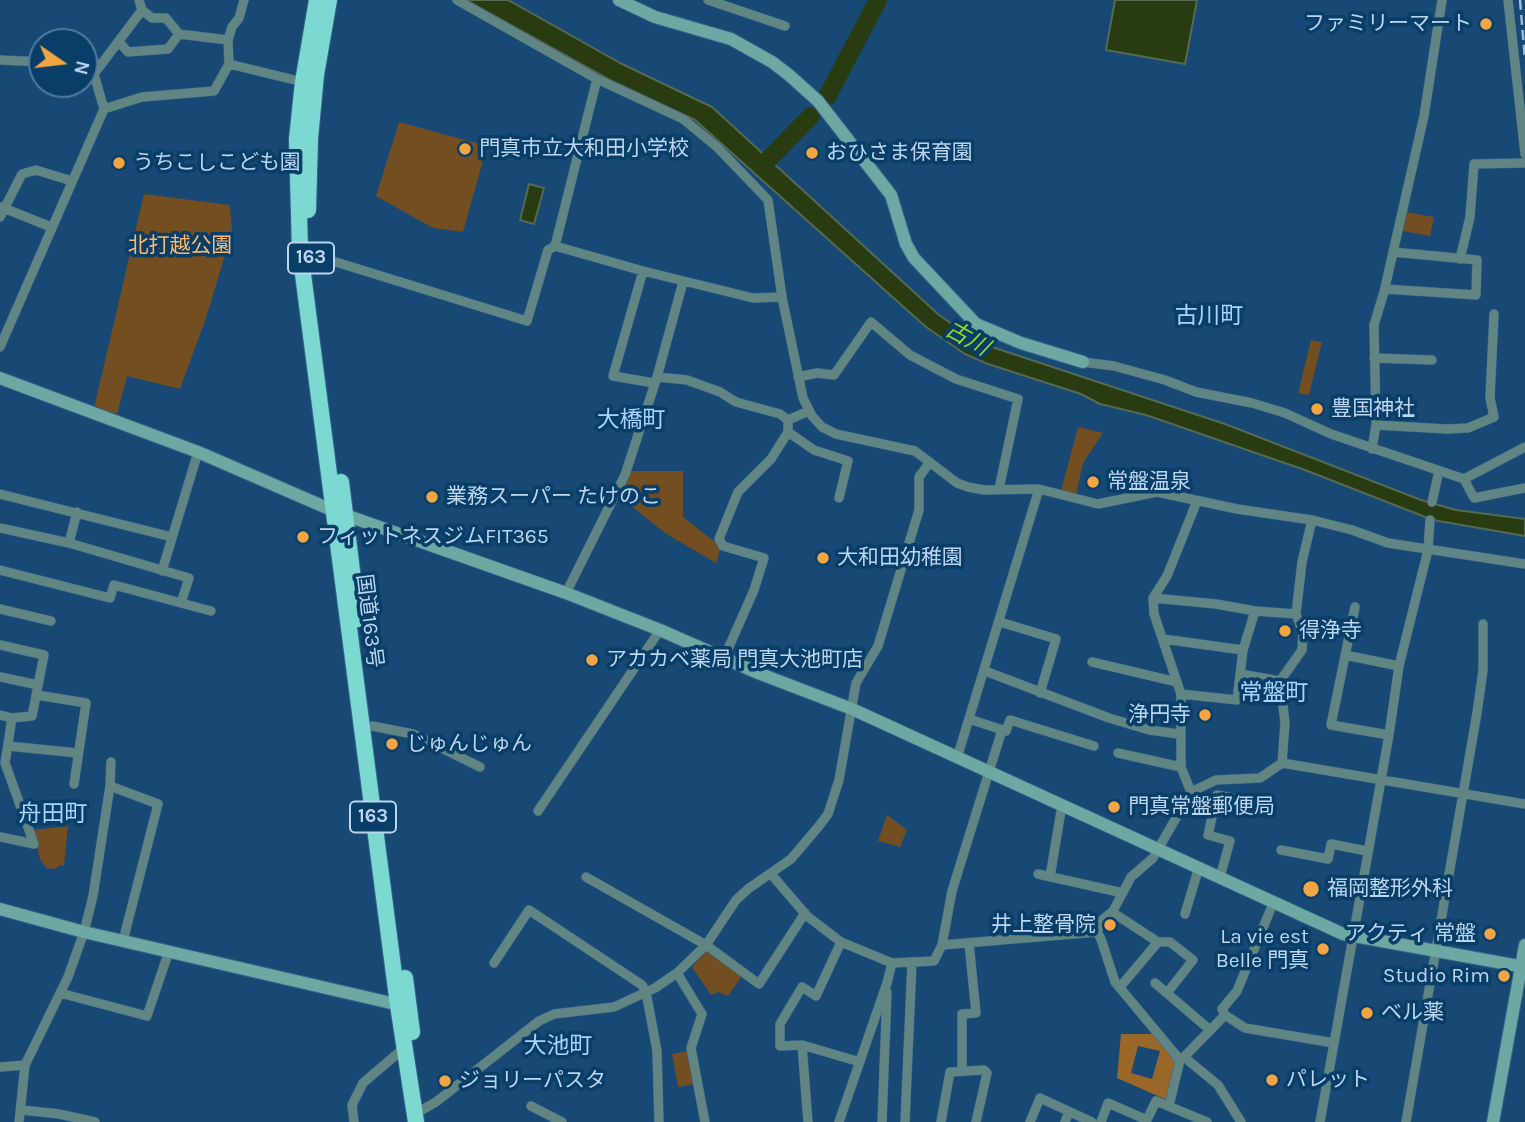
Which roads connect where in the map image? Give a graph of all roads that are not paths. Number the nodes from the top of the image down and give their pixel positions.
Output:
1 (244, 0) edge
2 (317, 0) edge
3 (329, 0) edge
4 (457, 0) edge
5 (619, 0) edge
6 (708, 0) edge
7 (1442, 0) edge
8 (1508, 0) edge
9 (141, 5) edge
10 (785, 26) dead end
11 (179, 34) junction
12 (228, 40) junction
13 (119, 42) junction
14 (0, 61) edge
15 (28, 62) edge
16 (100, 64) joint
17 (229, 64) junction
18 (597, 79) junction
19 (303, 82) junction
20 (104, 109) junction
21 (1525, 154) edge
22 (1525, 163) edge
23 (72, 181) junction
24 (2, 207) edge
25 (0, 217) edge
26 (51, 227) junction
27 (555, 246) junction
28 (1393, 252) junction
29 (305, 253) junction
30 (1460, 258) junction
31 (643, 271) junction
32 (683, 282) junction
33 (1385, 289) junction
34 (782, 297) junction
35 (1494, 314) dead end
36 (0, 347) edge
37 (1374, 358) junction
38 (1432, 360) dead end
39 (1083, 362) joint
40 (0, 377) edge
41 (798, 377) junction
42 (656, 380) junction
43 (809, 411) junction
44 (788, 419) junction
45 (1376, 425) junction
46 (788, 432) junction
47 (1525, 447) edge
48 (1372, 449) junction
49 (198, 452) junction
50 (930, 462) junction
51 (1440, 471) junction
52 (1464, 479) junction
53 (1525, 488) edge
54 (999, 489) junction
55 (1039, 489) junction
56 (0, 494) edge
57 (839, 498) dead end
58 (1197, 501) junction
59 (1432, 502) dead end
60 (77, 512) junction
61 (340, 513) junction
62 (1312, 520) junction
63 (1430, 520) dead end
64 (0, 528) edge
65 (172, 537) junction
66 (69, 543) junction
67 (1428, 550) junction
68 (1525, 564) edge
69 (0, 570) edge
70 (162, 571) junction
71 (566, 593) junction
72 (1153, 598) junction
73 (181, 603) junction
74 (1355, 607) dead end
75 (0, 609) edge
76 (211, 611) dead end
77 (1255, 611) junction
78 (1296, 614) junction
79 (51, 621) dead end
80 (1000, 622) junction
81 (1483, 624) dead end
82 (660, 630) junction
83 (1163, 639) junction
84 (0, 645) edge
85 (1243, 650) junction
86 (1345, 655) junction
87 (724, 658) junction
88 (1092, 662) dead end
89 (1399, 666) junction
90 (985, 671) junction
91 (1240, 674) junction
92 (0, 677) edge
93 (1280, 681) junction
94 (1177, 682) junction
95 (38, 685) junction
96 (1040, 693) junction
97 (1181, 694) junction
98 (37, 695) junction
99 (852, 709) junction
100 (0, 715) edge
101 (12, 718) junction
102 (970, 719) junction
103 (372, 726) junction
104 (1002, 730) junction
105 (1180, 734) junction
106 (1389, 735) junction
107 (8, 746) junction
108 (1094, 746) dead end
109 (76, 753) junction
110 (1118, 753) dead end
111 (957, 758) junction
112 (111, 762) dead end
113 (1282, 763) junction
114 (1181, 767) junction
115 (480, 768) dead end
116 (988, 771) junction
117 (1379, 780) junction
118 (74, 784) dead end
119 (110, 786) junction
120 (1191, 792) junction
121 (1463, 794) junction
122 (1232, 798) dead end
123 (1525, 804) edge
124 (1062, 805) junction
125 (538, 811) dead end
126 (0, 837) edge
127 (1158, 849) junction
128 (1282, 850) dead end
129 (1367, 851) junction
130 (1199, 867) junction
131 (771, 874) junction
132 (1038, 874) dead end
133 (586, 877) dead end
134 (1050, 877) junction
135 (1220, 877) junction
136 (1123, 893) junction
137 (1274, 901) junction
138 (0, 909) edge
139 (1111, 912) junction
140 (805, 913) junction
141 (1185, 914) dead end
142 (84, 932) junction
143 (1097, 932) junction
144 (1353, 936) junction
145 (123, 941) junction
146 (841, 942) junction
147 (1158, 942) junction
148 (969, 943) junction
149 (706, 945) junction
150 (942, 945) junction
151 (1525, 945) edge
152 (169, 951) junction
153 (1436, 951) junction
154 (912, 962) junction
155 (494, 963) dead end
156 (892, 963) junction
157 (1523, 966) edge
158 (677, 973) junction
159 (887, 983) junction
160 (1155, 983) dead end
161 (1120, 987) junction
162 (646, 992) junction
163 (60, 993) junction
164 (1167, 993) junction
165 (403, 1006) junction
166 (1224, 1015) junction
167 (1210, 1030) junction
168 (1334, 1043) junction
169 (802, 1045) junction
170 (404, 1048) junction
171 (1182, 1058) junction
172 (860, 1062) junction
173 (25, 1065) junction
174 (0, 1067) edge
175 (962, 1070) junction
176 (531, 1106) dead end
177 (1169, 1106) junction
178 (22, 1110) junction
179 (1069, 1112) junction
180 (420, 1117) edge
181 (58, 1118) edge
182 (1147, 1121) edge
183 (19, 1122) edge
184 (95, 1122) edge
185 (354, 1122) edge
186 (562, 1122) edge
187 (659, 1122) edge
188 (705, 1122) edge
189 (808, 1122) edge
190 (839, 1122) edge
191 (882, 1122) edge
192 (905, 1122) edge
193 (941, 1122) edge
194 (976, 1122) edge
195 (1030, 1122) edge
196 (1065, 1122) edge
197 (1092, 1122) edge
198 (1101, 1122) edge
199 (1207, 1122) edge
200 (1241, 1122) edge
201 (1320, 1122) edge
202 (1406, 1122) edge
203 (1493, 1122) edge

1 - 12 street
2 - 19 highway, 国道163号 / 163
3 - 29 highway, 国道163号 / 163
4 - 18 street
5 - 39 street
6 - 10 street
7 - 28 street
8 - 21 street
9 - 11 street
9 - 13 street
11 - 12 street
11 - 13 street
12 - 17 street
13 - 16 street
14 - 15 street
16 - 20 street
17 - 19 street
17 - 20 street
18 - 27 street
18 - 34 street
19 - 29 highway, 国道163号 / 163
20 - 23 street
22 - 30 street
23 - 24 street
23 - 26 street
24 - 25 street
24 - 26 street
26 - 36 street
27 - 29 street
27 - 31 street
28 - 30 street
28 - 33 street
29 - 61 highway, 国道163号 / 163
30 - 33 street
31 - 32 street
31 - 42 street
32 - 34 street
32 - 42 street
33 - 37 street
34 - 41 street
35 - 45 street
37 - 38 street
37 - 45 street
39 - 48 street
40 - 49 street
41 - 43 street
41 - 54 street
42 - 44 street
42 - 71 street
43 - 44 street
43 - 50 street
44 - 46 street
45 - 48 street
46 - 57 street
46 - 87 street
47 - 52 street
48 - 51 street
49 - 61 street
49 - 65 street
50 - 54 street
50 - 99 street
51 - 52 street
51 - 59 street
52 - 53 street
54 - 55 street
55 - 58 street
55 - 80 street
56 - 60 street
58 - 62 street
58 - 72 street
60 - 65 street
60 - 66 street
61 - 71 street
61 - 103 highway, 国道163号 / 163
61 - 165 highway, 国道163号 / 163
62 - 67 street
62 - 78 street
63 - 67 street
64 - 66 street
65 - 70 street
66 - 70 street
67 - 68 street
67 - 89 street
69 - 73 street
70 - 73 street
71 - 82 street
72 - 77 street
72 - 83 street
73 - 76 street
74 - 86 street
75 - 79 street
77 - 78 street
77 - 85 street
78 - 93 street
80 - 90 street
80 - 96 street
81 - 121 street
82 - 87 street
82 - 125 street
83 - 85 street
83 - 94 street
84 - 95 street
85 - 91 street
86 - 89 street
86 - 106 street
87 - 99 street
88 - 94 street
89 - 106 street
90 - 96 street
90 - 102 street
91 - 93 street
91 - 97 street
92 - 95 street
93 - 113 street
94 - 97 street
95 - 98 street
96 - 105 street
97 - 105 street
98 - 101 street
98 - 109 street
99 - 111 street
99 - 131 street
100 - 101 street
101 - 107 street
102 - 104 street
102 - 111 street
103 - 115 street
103 - 165 highway, 国道163号 / 163
104 - 108 street
104 - 116 street
105 - 114 street
106 - 117 street
107 - 109 street
107 - 126 street
109 - 118 street
110 - 114 street
111 - 116 street
112 - 119 street
113 - 117 street
113 - 120 street
114 - 120 street
116 - 124 street
116 - 150 street
117 - 121 street
117 - 129 street
119 - 142 street
119 - 145 street
120 - 127 street
121 - 123 street
121 - 153 street
122 - 135 street
124 - 127 street
124 - 134 street
127 - 130 street
127 - 136 street
128 - 129 street
129 - 144 street
130 - 135 street
130 - 141 street
131 - 140 street
131 - 149 street
132 - 134 street
133 - 149 street
134 - 136 street
135 - 137 street
136 - 139 street
137 - 144 street
137 - 166 street
138 - 142 street
139 - 143 street
139 - 147 street
140 - 146 street
140 - 149 street
142 - 145 street
142 - 163 street
143 - 148 street
143 - 161 street
144 - 153 street
144 - 168 street
145 - 152 street
146 - 156 street
146 - 169 street
147 - 161 street
147 - 164 street
148 - 150 street
148 - 175 street
149 - 158 street
150 - 154 street
151 - 157 street
152 - 163 street
152 - 165 street
153 - 157 street
153 - 202 street
154 - 156 street
154 - 192 street
155 - 162 street
156 - 159 street
157 - 203 street
158 - 162 street
158 - 188 street
159 - 172 street
159 - 191 street
160 - 164 street
161 - 171 street
162 - 180 street
162 - 187 street
163 - 173 street
164 - 167 street
165 - 170 highway, 国道163号 / 163
165 - 180 highway, 国道163号 / 163
166 - 167 street
166 - 168 street
167 - 171 street
168 - 201 street
169 - 172 street
169 - 189 street
170 - 180 highway, 国道163号 / 163
170 - 185 street
171 - 177 street
171 - 200 street
172 - 190 street
173 - 174 street
173 - 178 street
175 - 193 street
175 - 194 street
176 - 186 street
177 - 182 street
177 - 199 street
178 - 181 street
178 - 183 street
179 - 195 street
179 - 196 street
179 - 197 street
181 - 184 street
182 - 198 street

